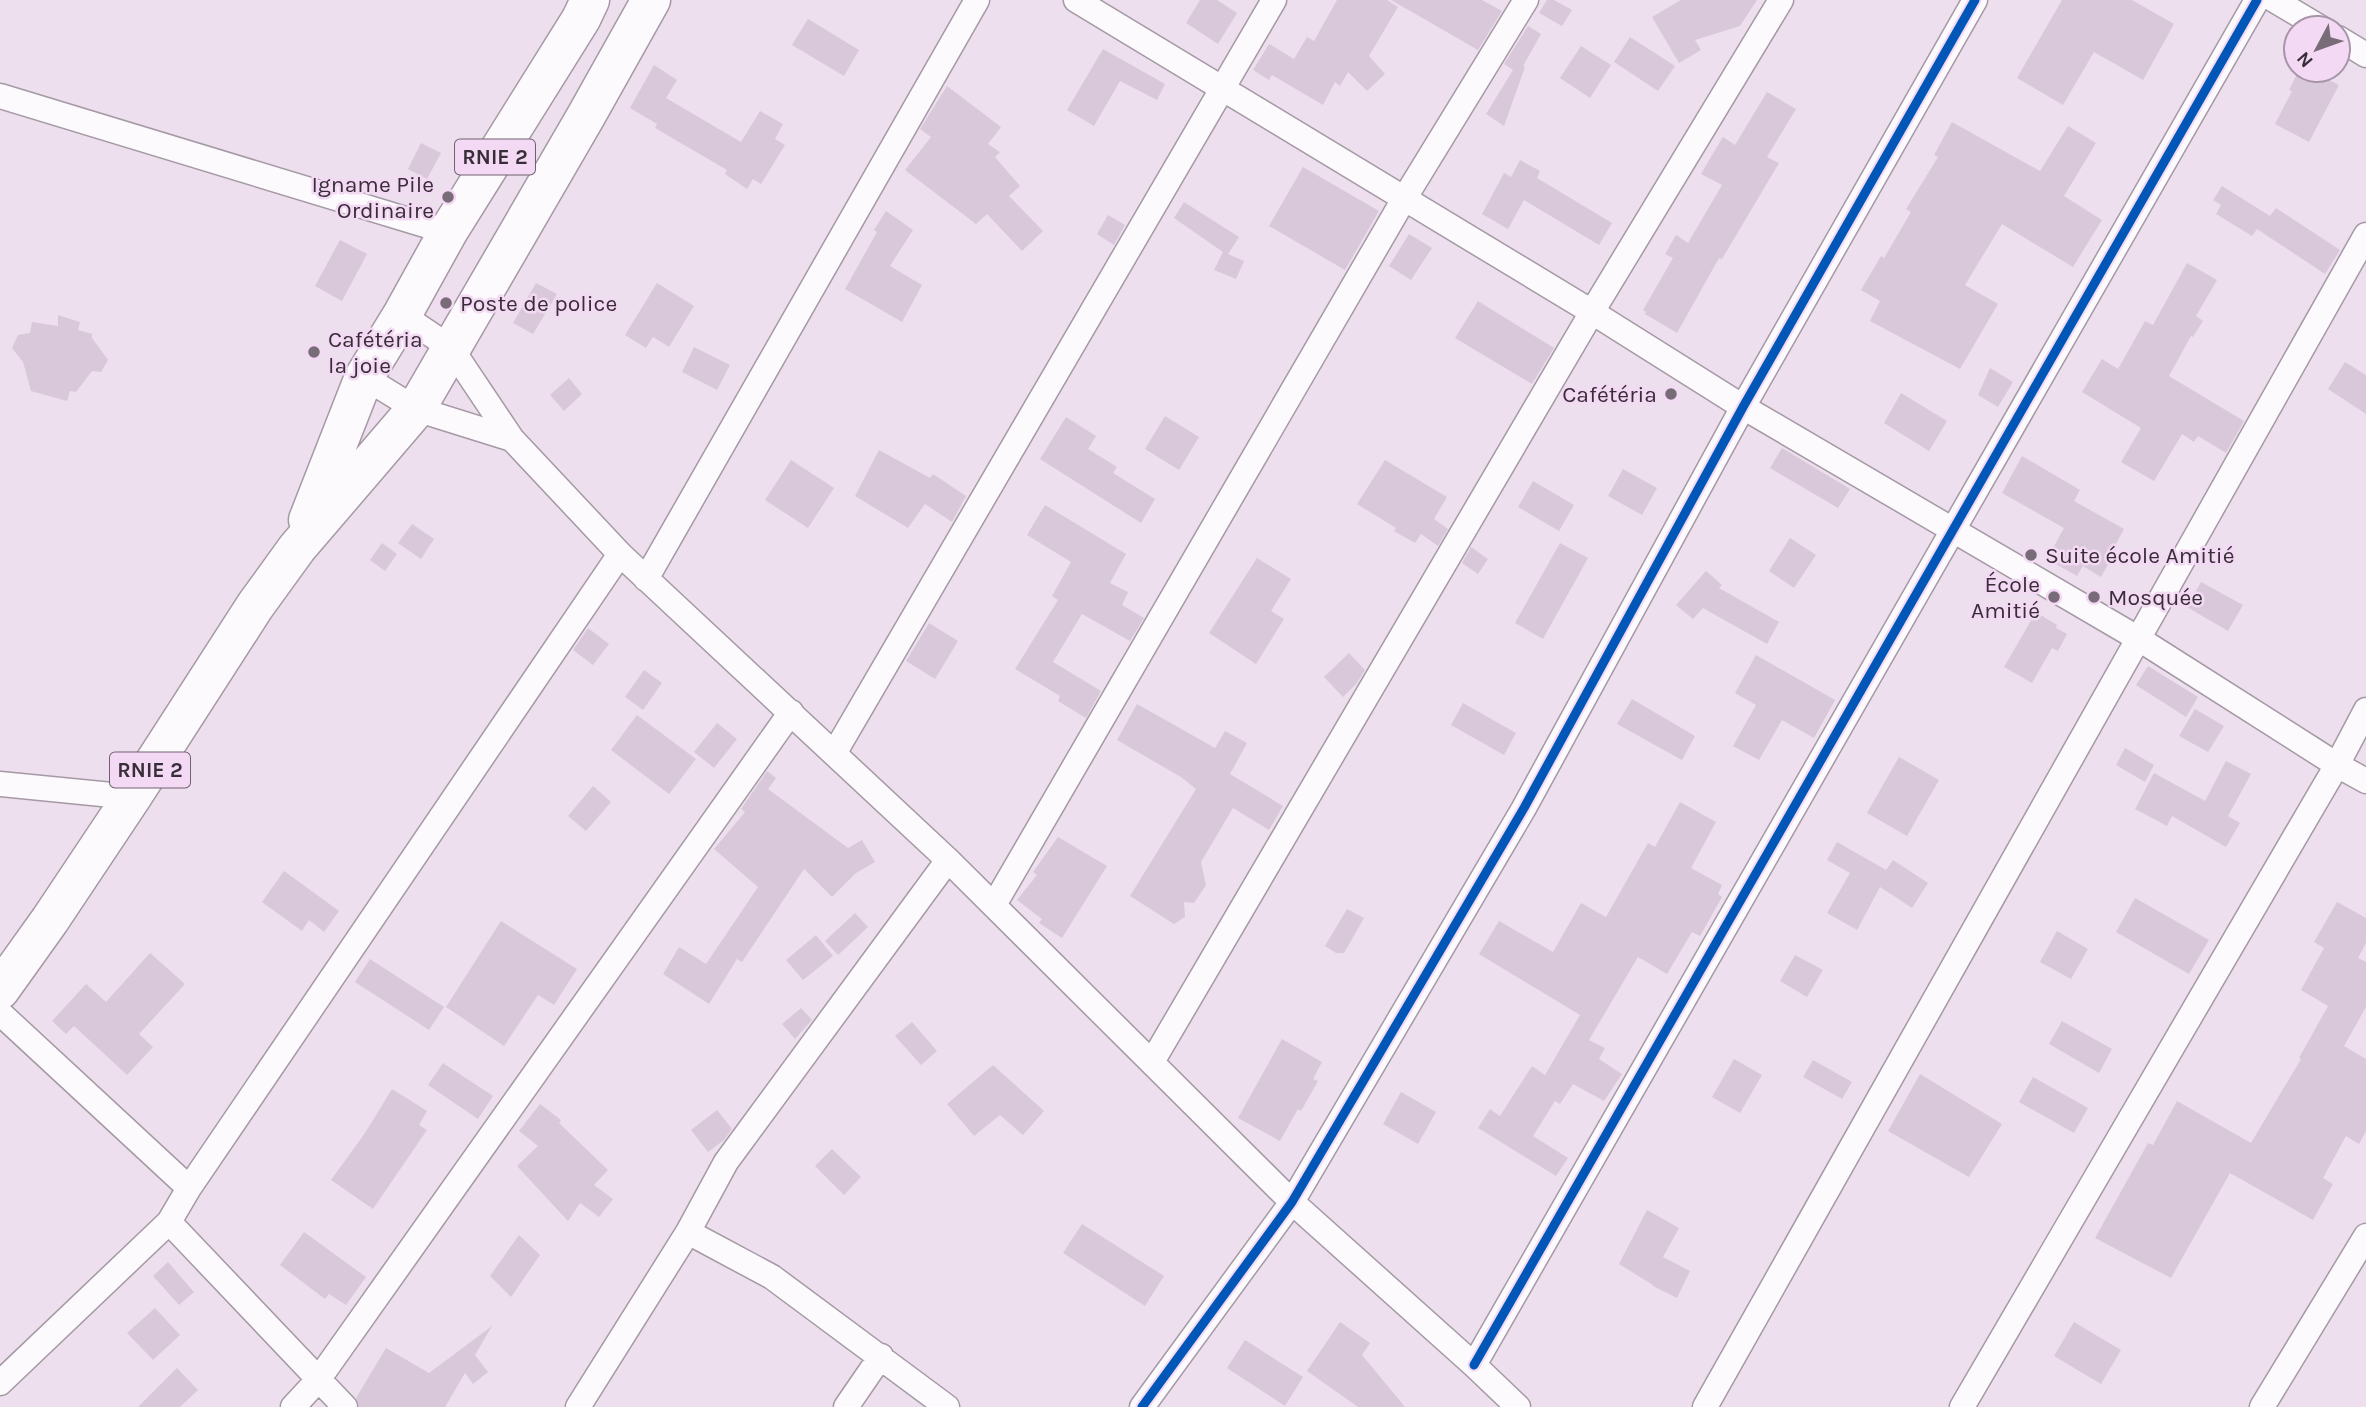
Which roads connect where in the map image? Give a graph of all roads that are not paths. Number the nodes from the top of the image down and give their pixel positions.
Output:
1 (590, 0) edge
2 (651, 0) edge
3 (977, 0) edge
4 (1076, 0) edge
5 (1274, 0) edge
6 (1526, 0) edge
7 (1781, 0) edge
8 (1975, 0) edge
9 (2257, 0) edge
10 (2274, 0) edge
11 (2298, 14) edge
12 (1222, 86) junction
13 (0, 96) edge
14 (1404, 199) junction
15 (448, 232) junction
16 (2366, 235) edge
17 (1592, 312) junction
18 (402, 315) junction
19 (451, 348) junction
20 (364, 377) junction
21 (1743, 407) junction
22 (416, 409) junction
23 (512, 439) junction
24 (1953, 528) junction
25 (298, 548) junction
26 (620, 554) junction
27 (646, 579) junction
28 (2139, 639) junction
29 (2366, 710) edge
30 (791, 712) junction
31 (835, 752) junction
32 (2337, 765) junction
33 (2366, 781) edge
34 (0, 784) edge
35 (132, 797) junction
36 (948, 860) junction
37 (994, 905) junction
38 (0, 990) edge
39 (0, 1013) edge
40 (1153, 1062) junction
41 (188, 1188) junction
42 (1292, 1202) junction
43 (169, 1222) junction
44 (688, 1232) junction
45 (2366, 1236) edge
46 (881, 1356) junction
47 (1474, 1365) junction
48 (318, 1380) junction
49 (0, 1383) edge
50 (293, 1407) edge
51 (345, 1407) edge
52 (578, 1407) edge
53 (846, 1407) edge
54 (947, 1407) edge
55 (1142, 1407) edge
56 (1518, 1407) edge
57 (1705, 1407) edge
58 (1962, 1407) edge
59 (2262, 1407) edge

1 - 15 main road, RNIE 2
2 - 19 main road, RNIE 2
3 - 27 street
4 - 12 street
5 - 12 street
6 - 14 street
7 - 17 street
8 - 21 street
9 - 24 street
10 - 11 street
12 - 14 street
12 - 31 street
13 - 15 street
14 - 17 street
14 - 37 street
15 - 18 main road, RNIE 2
16 - 28 street
17 - 21 street
17 - 40 street
18 - 19 street
18 - 20 main road, RNIE 2
19 - 22 main road, RNIE 2
19 - 23 street
20 - 22 street
20 - 25 main road, RNIE 2
21 - 24 street
21 - 42 street
22 - 23 street
22 - 25 main road, RNIE 2
23 - 26 street
24 - 28 street
24 - 47 street
25 - 35 main road, RNIE 2
26 - 27 street
26 - 41 street
27 - 30 street
28 - 32 street
28 - 57 street
29 - 32 street
30 - 31 street
30 - 48 street
31 - 36 street
32 - 33 street
32 - 58 street
34 - 35 street
35 - 38 main road, RNIE 2
36 - 37 street
36 - 44 street
37 - 40 street
39 - 41 street
40 - 42 street
41 - 43 street
42 - 47 street
42 - 55 street
43 - 48 street
43 - 49 street
44 - 46 street
44 - 52 street
45 - 59 street
46 - 53 street
46 - 54 street
47 - 56 street
48 - 50 street
48 - 51 street

